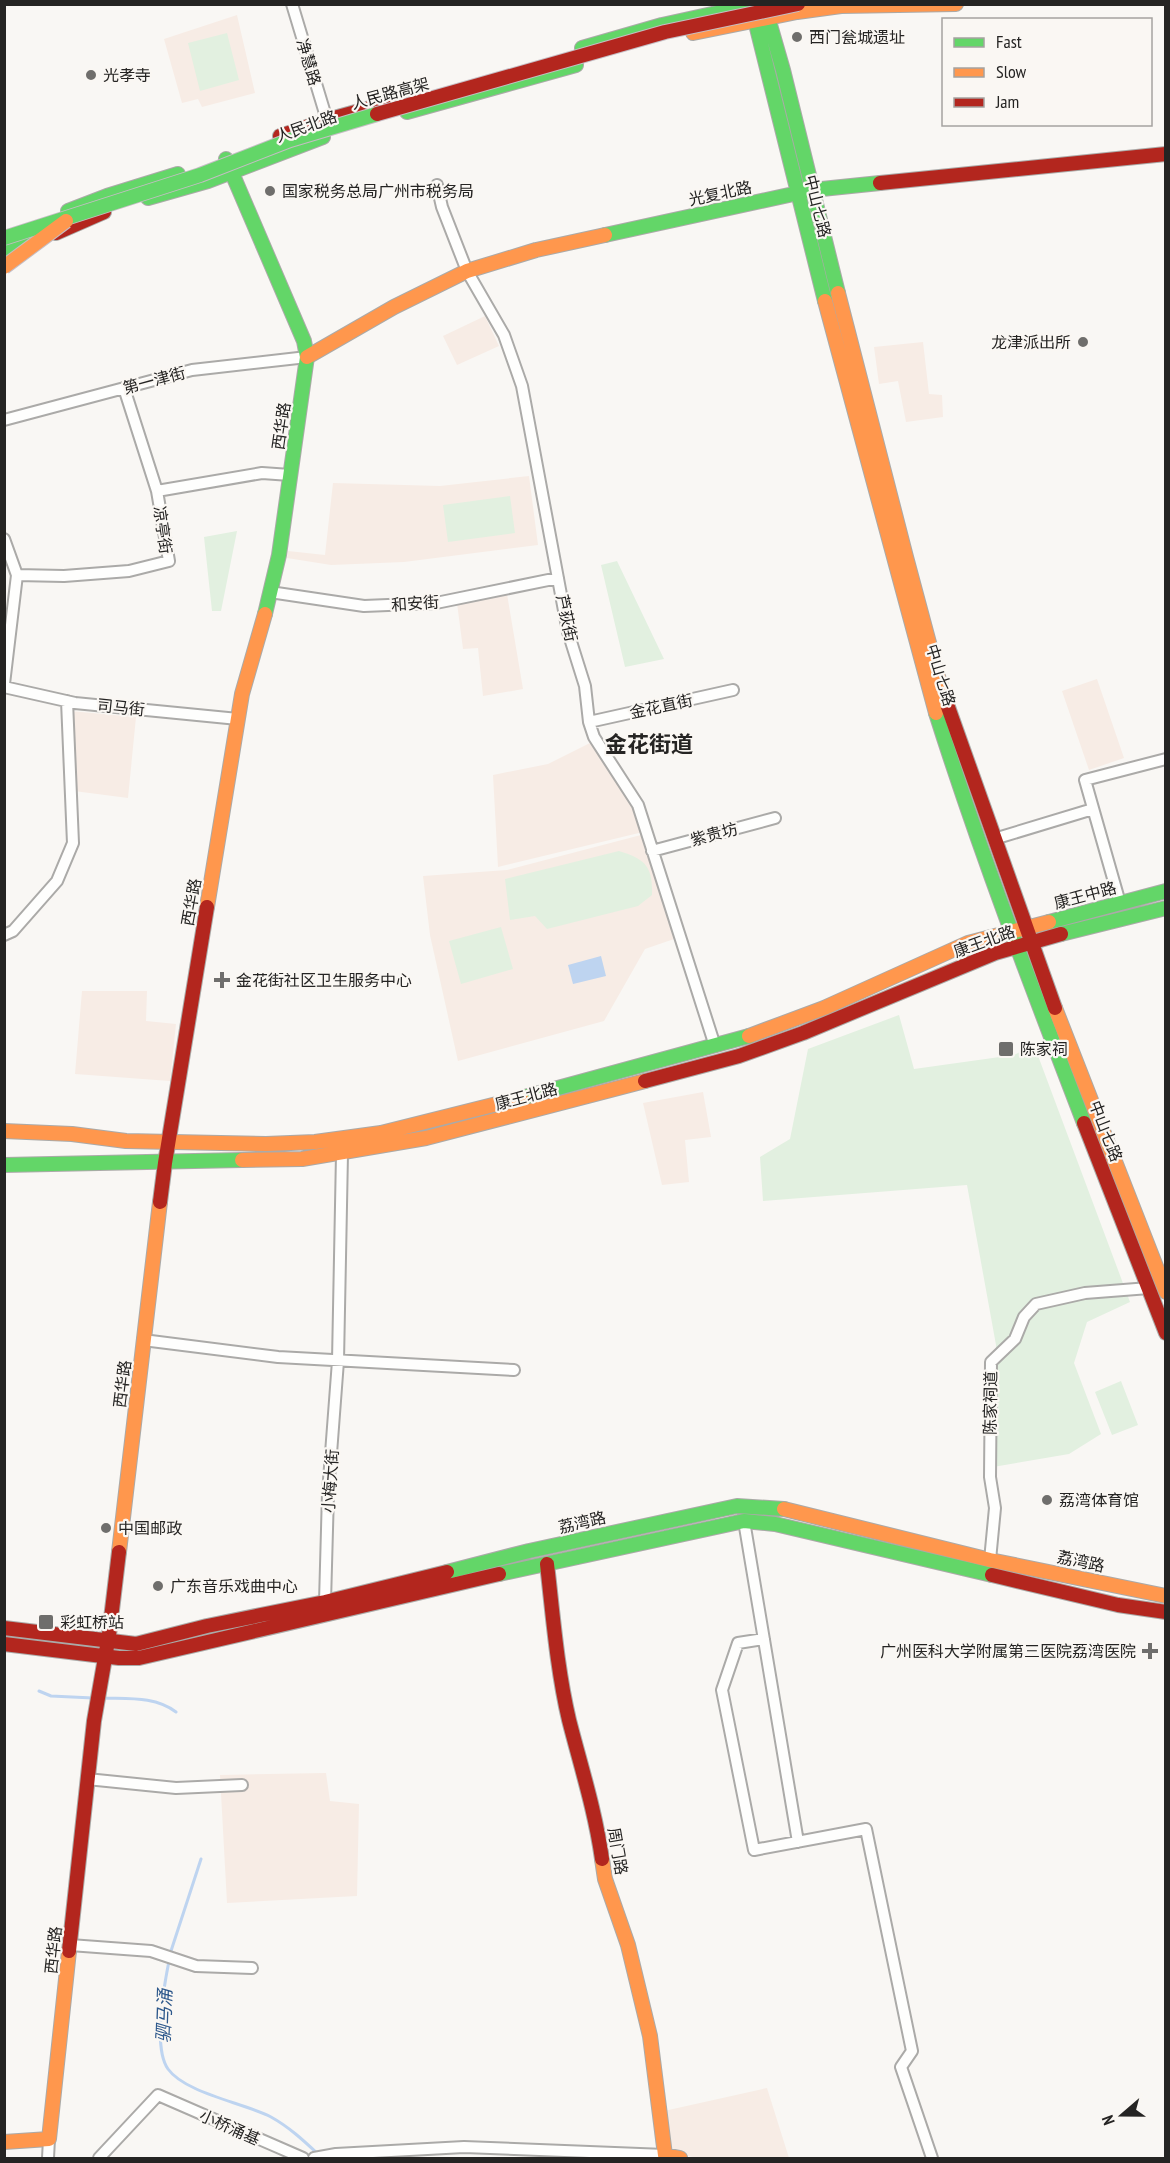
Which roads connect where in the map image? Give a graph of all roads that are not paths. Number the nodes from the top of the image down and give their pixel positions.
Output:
1 (292, 4) edge
2 (798, 4) edge
3 (956, 4) edge
4 (756, 5) edge
5 (762, 20) junction
6 (327, 120) junction
7 (1166, 154) edge
8 (226, 159) junction
9 (233, 172) junction
10 (437, 184) dead end
11 (805, 191) junction
12 (73, 216) junction
13 (4, 238) edge
14 (4, 243) edge
15 (4, 251) edge
16 (4, 260) edge
17 (4, 267) edge
18 (467, 271) junction
19 (307, 357) junction
20 (124, 388) junction
21 (4, 420) edge
22 (290, 475) junction
23 (157, 491) junction
24 (4, 540) edge
25 (17, 575) junction
26 (558, 578) junction
27 (270, 592) junction
28 (4, 685) edge
29 (733, 690) dead end
30 (67, 701) junction
31 (238, 719) junction
32 (589, 722) junction
33 (1166, 759) edge
34 (1093, 809) junction
35 (775, 818) dead end
36 (993, 839) junction
37 (652, 850) junction
38 (1166, 891) edge
39 (1120, 903) junction
40 (1166, 908) edge
41 (1019, 929) junction
42 (4, 934) edge
43 (1025, 944) junction
44 (1055, 1006) junction
45 (1041, 1011) junction
46 (715, 1046) junction
47 (4, 1131) edge
48 (168, 1143) junction
49 (202, 1143) junction
50 (342, 1154) junction
51 (202, 1162) junction
52 (165, 1163) junction
53 (4, 1165) edge
54 (1149, 1288) junction
55 (1166, 1292) edge
56 (1166, 1332) edge
57 (143, 1340) junction
58 (338, 1361) junction
59 (514, 1370) dead end
60 (744, 1521) junction
61 (545, 1547) junction
62 (990, 1560) junction
63 (547, 1564) junction
64 (1166, 1596) edge
65 (325, 1602) junction
66 (1166, 1612) edge
67 (4, 1628) edge
68 (764, 1639) junction
69 (108, 1640) junction
70 (4, 1644) edge
71 (136, 1644) junction
72 (104, 1655) junction
73 (139, 1658) junction
74 (87, 1779) junction
75 (242, 1785) dead end
76 (798, 1842) junction
77 (70, 1945) junction
78 (252, 1968) dead end
79 (49, 2139) junction
80 (4, 2142) edge
81 (666, 2157) edge
82 (48, 2158) edge
83 (99, 2158) edge
84 (303, 2158) edge
85 (314, 2158) edge
86 (680, 2158) edge
87 (932, 2158) edge

1 - 6 street, 净慧路
2 - 12 main road, 人民路高架, bridge
3 - 5 main road, 人民北路
4 - 5 main road, 中山七路
4 - 6 main road, 人民北路
5 - 9 main road, 人民北路
5 - 11 main road, 中山七路
6 - 8 main road, 人民北路
7 - 11 main road, 光复北路
8 - 9 main road, 西华路
8 - 14 main road, 人民北路
9 - 16 main road, 人民北路
9 - 19 main road, 西华路
10 - 18 street, 芦荻街
11 - 18 main road, 光复北路
11 - 36 main road, 中山七路
11 - 41 main road, 中山七路
12 - 13 main road, bridge
12 - 15 main road, 人民路高架, bridge
12 - 17 main road, bridge
18 - 19 main road, 光复北路
18 - 26 street, 芦荻街
19 - 20 street, 第一津街
19 - 22 main road, 西华路
20 - 21 street, 第一津街
20 - 23 street, 凉亭街
22 - 23 street
22 - 27 main road, 西华路
23 - 25 street, 凉亭街
24 - 25 street
25 - 28 street, 司马街
26 - 27 street, 和安街
26 - 32 street, 芦荻街
27 - 31 main road, 西华路
28 - 30 street, 司马街
29 - 32 street, 金花直街
30 - 31 street, 司马街
30 - 42 street
31 - 48 main road, 西华路
32 - 37 street, 芦荻街
33 - 34 street
34 - 36 street
34 - 39 street
35 - 37 street, 紫贵坊
36 - 41 main road, 中山七路
37 - 46 street, 芦荻街
38 - 39 main road, 康王中路
39 - 41 main road, 康王中路
40 - 43 main road, 康王中路
41 - 43 main road, 中山七路
41 - 46 main road, 康王北路
43 - 44 main road, 中山七路
43 - 45 main road, 中山七路
43 - 50 main road, 康王北路
44 - 45 main road
44 - 55 main road, 中山七路
45 - 54 main road, 中山七路
46 - 49 main road, 康王北路
47 - 48 main road, 康王北路
48 - 49 main road, 康王北路
48 - 52 main road, 西华路
49 - 51 main road
50 - 51 main road, 康王北路
50 - 58 street, 小梅大街
51 - 52 main road, 康王北路
52 - 53 main road, 康王北路
52 - 57 main road, 西华路
54 - 56 main road, 中山七路
54 - 62 street, 陈家祠道
57 - 58 street
57 - 69 main road, 西华路
58 - 59 street
58 - 65 street, 小梅大街
60 - 63 main road, 荔湾路
60 - 66 main road, 荔湾路
60 - 68 street
61 - 62 main road, 荔湾路
61 - 63 street, 周门路
61 - 65 main road, 荔湾路
62 - 64 main road, 荔湾路
63 - 73 main road, 荔湾路
63 - 81 main road, 周门路
65 - 71 main road, 荔湾路
67 - 69 main road, 荔湾路
68 - 76 street
68 - 76 street
69 - 71 main road, 荔湾路
69 - 72 main road, 西华路
70 - 72 main road, 荔湾路
71 - 73 main road
72 - 73 main road, 荔湾路
72 - 74 main road, 西华路
74 - 75 street
74 - 77 main road, 西华路
76 - 87 street
77 - 78 street
77 - 79 main road, 西华路
79 - 80 main road
79 - 82 street
81 - 85 street
81 - 86 main road
83 - 84 street, 小桥涌基

